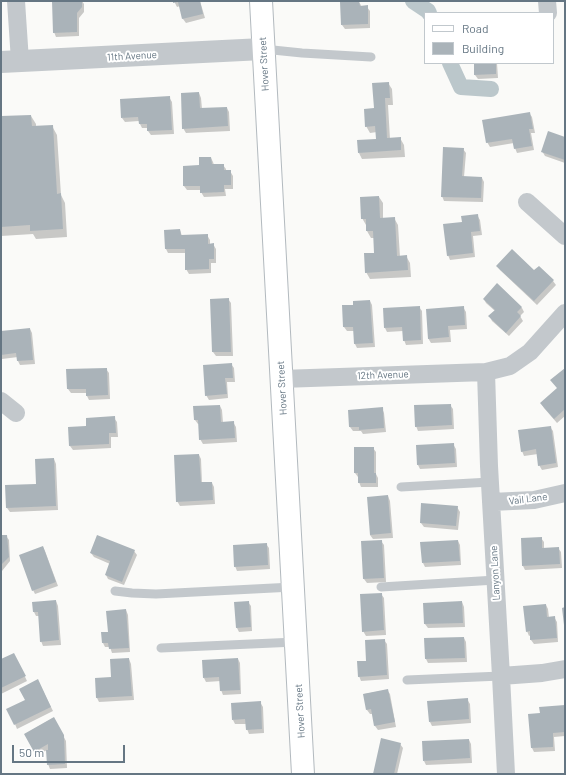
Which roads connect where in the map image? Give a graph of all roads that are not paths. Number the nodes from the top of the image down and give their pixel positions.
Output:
1 (16, 1) edge
2 (261, 1) edge
3 (547, 1) edge
4 (548, 12) edge
5 (263, 49) junction
6 (371, 57) dead end
7 (10, 61) edge
8 (527, 202) dead end
9 (565, 236) edge
10 (565, 313) edge
11 (486, 372) junction
12 (281, 379) junction
13 (1, 401) edge
14 (16, 413) dead end
15 (490, 482) junction
16 (401, 487) dead end
17 (565, 493) edge
18 (491, 502) junction
19 (496, 580) junction
20 (293, 587) junction
21 (381, 587) dead end
22 (115, 591) dead end
23 (296, 642) junction
24 (161, 648) dead end
25 (565, 669) edge
26 (502, 676) junction
27 (407, 680) dead end
28 (303, 774) edge
29 (506, 774) edge

1 - 7 street
2 - 5 main road, Hover Street
3 - 4 street
5 - 6 lane
5 - 7 street, 11th Avenue
5 - 12 main road, Hover Street
8 - 9 street
10 - 11 street, 12th Avenue
11 - 12 street, 12th Avenue
11 - 15 street, Lanyon Lane
12 - 20 main road, Hover Street
13 - 14 street
15 - 16 lane
15 - 18 street, Lanyon Lane
17 - 18 street, Vail Lane
18 - 19 street, Lanyon Lane
19 - 21 lane
19 - 26 street, Lanyon Lane
20 - 22 lane
20 - 23 main road, Hover Street
23 - 24 lane
23 - 28 main road, Hover Street
25 - 26 street
26 - 27 lane
26 - 29 street, Lanyon Lane

